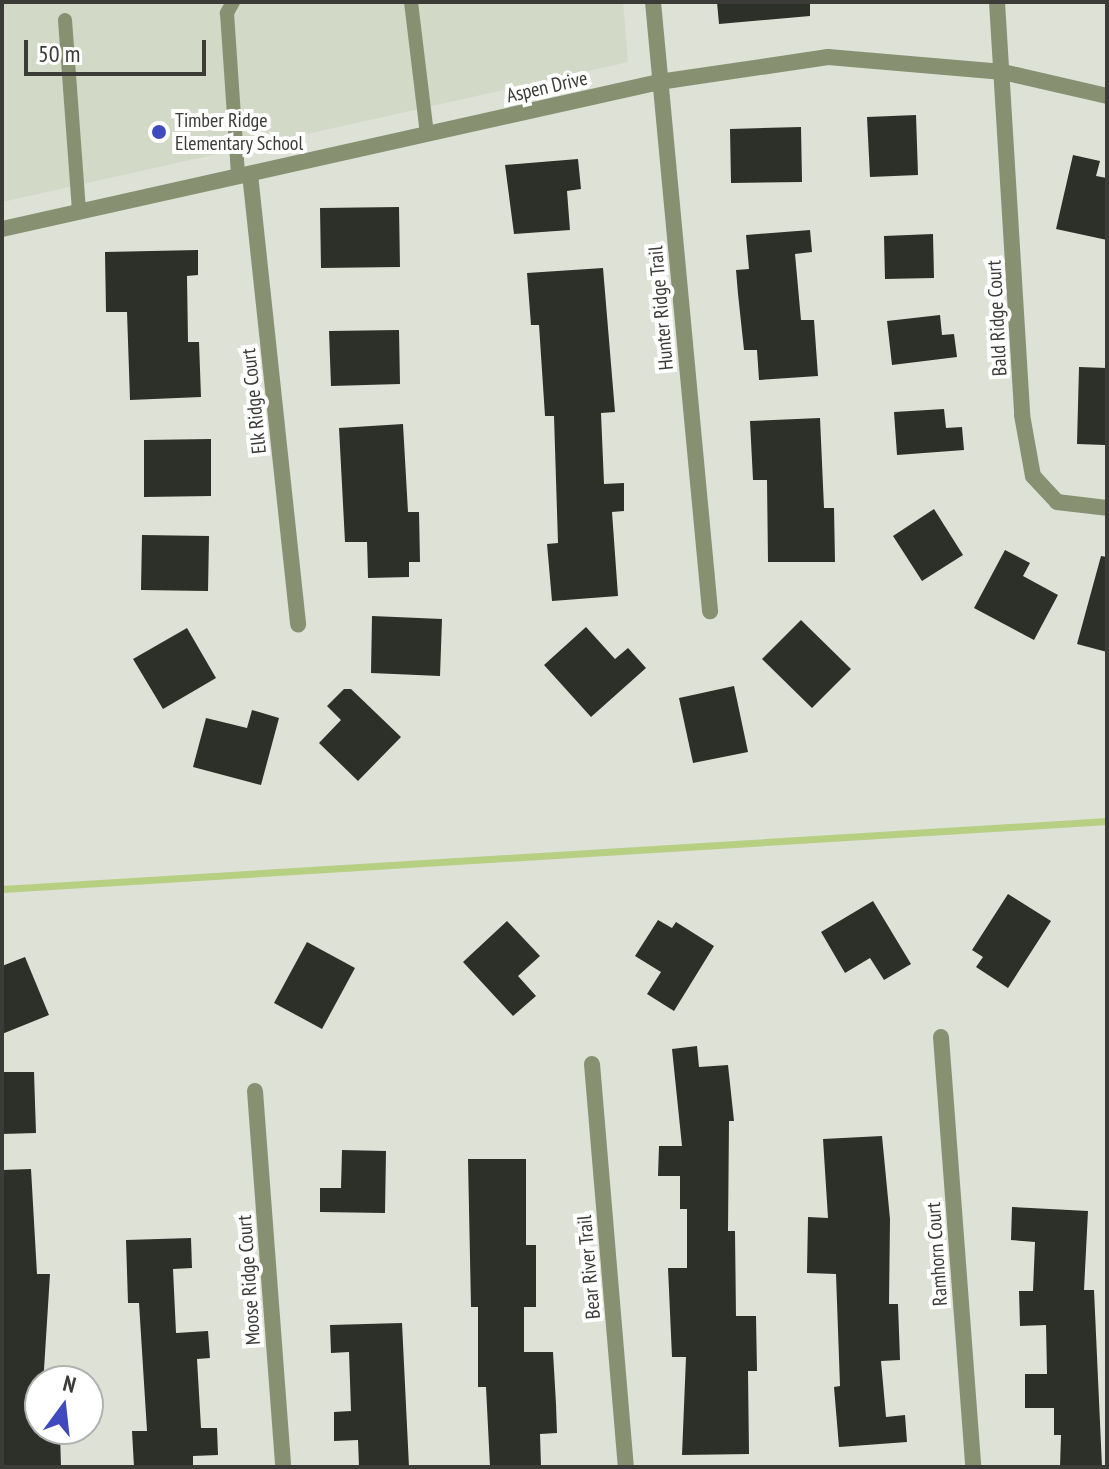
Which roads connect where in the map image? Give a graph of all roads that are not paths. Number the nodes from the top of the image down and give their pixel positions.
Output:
1 (233, 2) edge
2 (411, 2) edge
3 (653, 2) edge
4 (997, 2) edge
5 (65, 20) dead end
6 (1003, 72) junction
7 (659, 82) junction
8 (1107, 96) edge
9 (427, 134) junction
10 (244, 175) junction
11 (79, 212) junction
12 (2, 229) edge
13 (1107, 508) edge
14 (710, 611) dead end
15 (298, 624) dead end
16 (941, 1037) dead end
17 (592, 1064) dead end
18 (255, 1091) dead end
19 (283, 1467) edge
20 (626, 1467) edge
21 (973, 1467) edge

1 - 10 lane
2 - 9 lane
3 - 7 street, Hunter Ridge Trail
4 - 6 street, Bald Ridge Court
5 - 11 lane
6 - 7 street, Aspen Drive
6 - 8 street, Aspen Drive
6 - 13 street, Bald Ridge Court
7 - 9 street, Aspen Drive
7 - 14 street, Hunter Ridge Trail
9 - 10 street, Aspen Drive
10 - 11 street, Aspen Drive
10 - 15 street, Elk Ridge Court
11 - 12 street, Aspen Drive
16 - 21 street, Ramhorn Court
17 - 20 street, Bear River Trail
18 - 19 street, Moose Ridge Court

